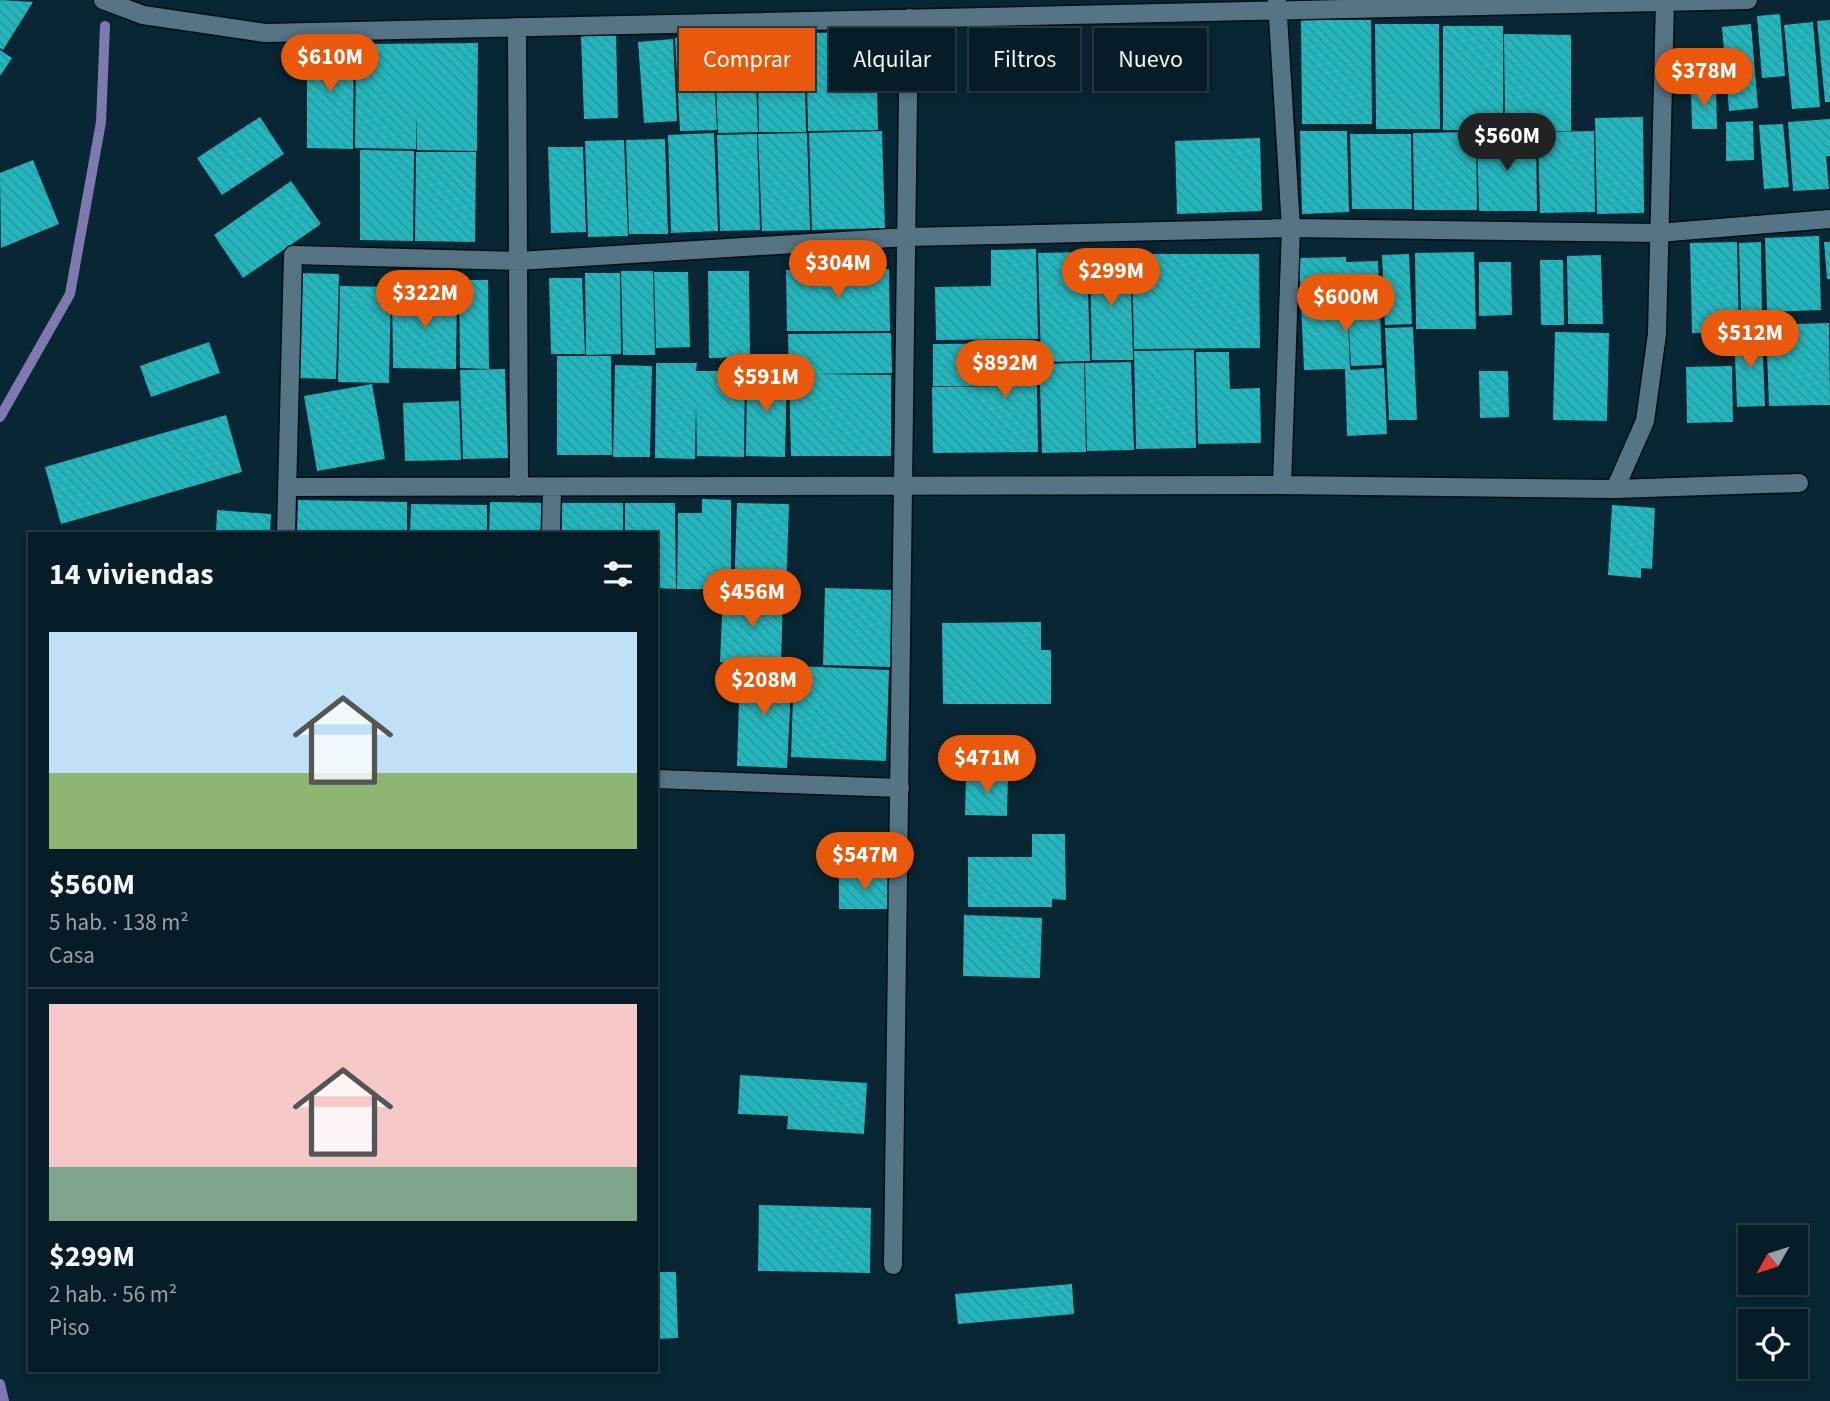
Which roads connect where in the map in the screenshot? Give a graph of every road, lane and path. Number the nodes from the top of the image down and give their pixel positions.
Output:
1 (103, 0) edge
2 (1748, 0) edge
3 (1665, 1) edge
4 (1278, 5) edge
5 (909, 18) junction
6 (517, 27) junction
7 (1830, 219) edge
8 (1291, 228) junction
9 (1658, 233) junction
10 (906, 237) junction
11 (518, 261) junction
12 (1800, 483) dead end
13 (903, 485) junction
14 (1282, 485) junction
15 (287, 487) junction
16 (519, 487) junction
17 (552, 487) junction
18 (1615, 489) junction
19 (286, 532) edge
20 (551, 532) edge
21 (658, 779) edge
22 (900, 788) junction
23 (893, 1265) dead end

1 - 6 street
2 - 3 street
3 - 4 street
3 - 9 street
4 - 5 street
4 - 8 street
5 - 6 street
5 - 10 street
6 - 11 street
7 - 9 street
8 - 9 street
8 - 10 street
8 - 14 street
9 - 18 street
10 - 11 street
10 - 13 street
11 - 15 street
11 - 16 street
12 - 18 street
13 - 14 street
13 - 17 street
13 - 22 street
14 - 18 street
15 - 16 street
15 - 19 street
16 - 17 street
17 - 20 street
21 - 22 street
22 - 23 street

